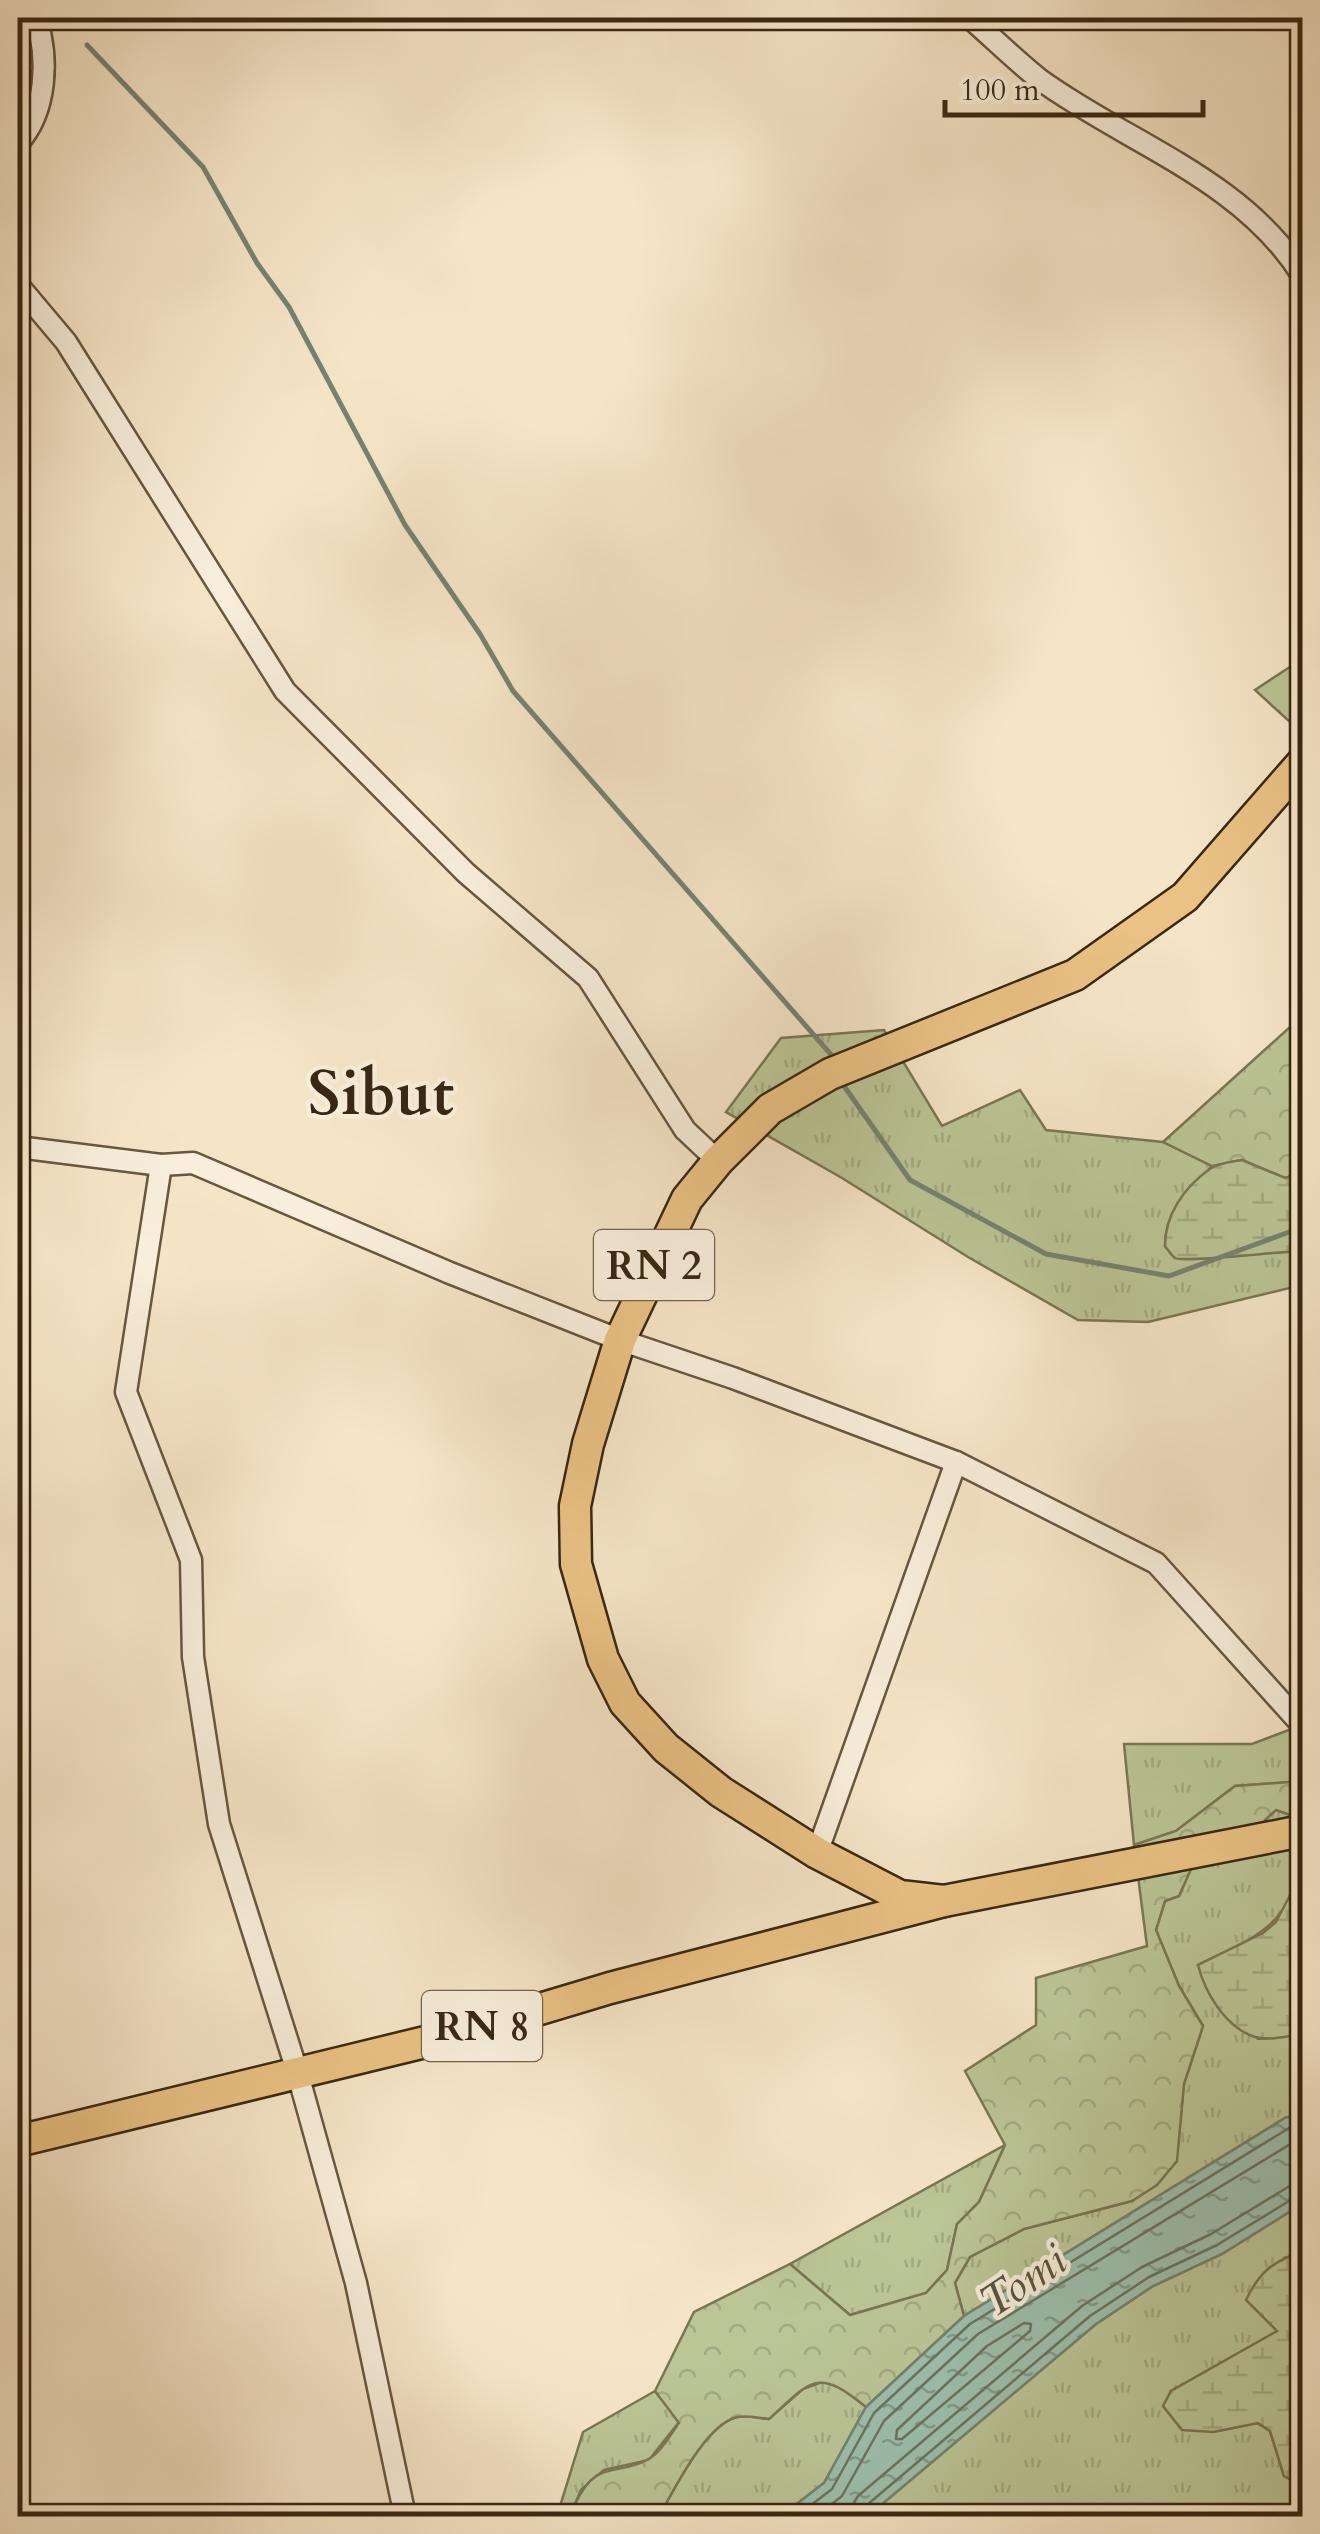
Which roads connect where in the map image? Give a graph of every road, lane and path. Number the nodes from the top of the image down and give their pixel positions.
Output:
1 (36, 18) edge
2 (970, 18) edge
3 (18, 143) edge
4 (1302, 275) edge
5 (18, 284) edge
6 (1302, 763) edge
7 (18, 1147) edge
8 (718, 1160) junction
9 (161, 1165) junction
10 (620, 1340) junction
11 (956, 1462) junction
12 (1302, 1725) edge
13 (1302, 1831) edge
14 (818, 1853) junction
15 (944, 1902) junction
16 (297, 2071) junction
17 (18, 2140) edge
18 (405, 2516) edge

1 - 3 street
2 - 4 street
5 - 8 street
6 - 8 main road, RN 2
7 - 9 street
8 - 10 main road, RN 2
9 - 10 street
9 - 16 street
10 - 11 street
10 - 14 main road, RN 2
11 - 12 street
11 - 14 street
13 - 15 main road, RN 2
14 - 15 main road, RN 2
15 - 16 main road, RN 8
16 - 17 main road, RN 8
16 - 18 street

